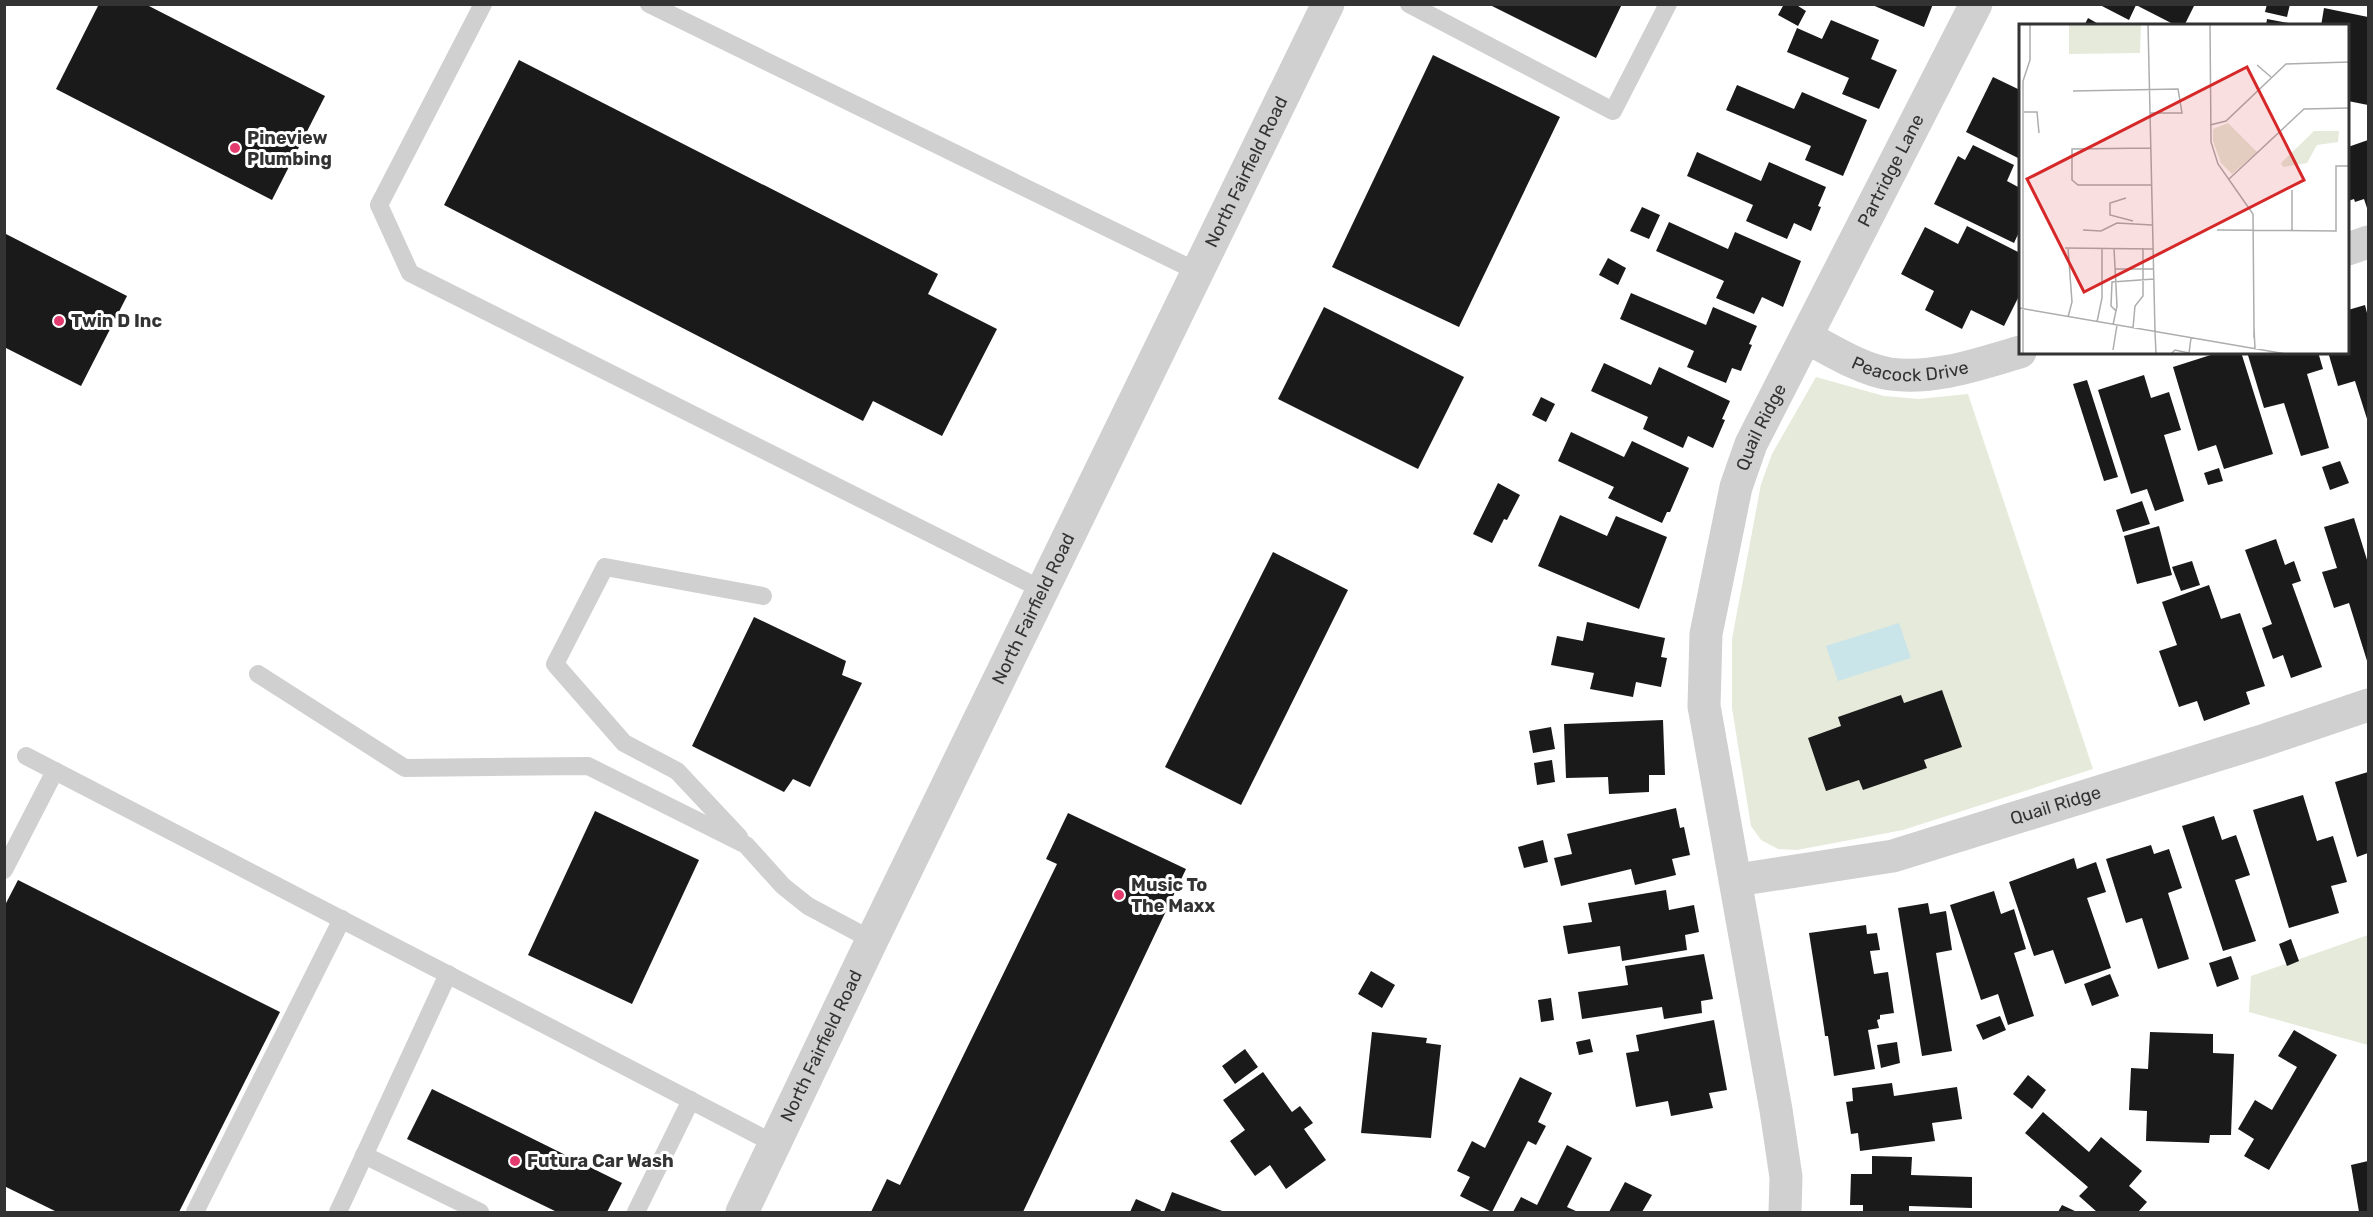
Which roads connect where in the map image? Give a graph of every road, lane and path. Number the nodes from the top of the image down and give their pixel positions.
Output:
1 (483, 4) edge
2 (649, 4) edge
3 (1328, 4) edge
4 (1409, 4) edge
5 (1668, 4) edge
6 (1976, 4) edge
7 (2368, 242) edge
8 (2349, 249) edge
9 (1198, 272) junction
10 (1806, 337) junction
11 (2019, 351) edge
12 (1043, 590) junction
13 (763, 596) dead end
14 (258, 674) dead end
15 (2368, 705) edge
16 (26, 756) dead end
17 (55, 771) junction
18 (746, 845) junction
19 (4, 870) edge
20 (1737, 879) junction
21 (342, 919) junction
22 (872, 940) junction
23 (448, 974) junction
24 (692, 1100) junction
25 (775, 1144) junction
26 (364, 1155) junction
27 (195, 1212) edge
28 (338, 1212) edge
29 (480, 1212) edge
30 (636, 1212) edge
31 (742, 1212) edge
32 (1785, 1212) edge

1 - 12 lane
2 - 9 lane
3 - 9 street, North Fairfield Road
4 - 5 lane
6 - 10 street, Partridge Lane
7 - 8 street
9 - 12 street, North Fairfield Road
10 - 11 street, Peacock Drive
10 - 20 street, Quail Ridge
12 - 22 street, North Fairfield Road
13 - 18 lane
14 - 18 lane
15 - 20 street, Quail Ridge
16 - 17 lane
17 - 19 lane
17 - 21 lane
18 - 22 lane
20 - 32 street, Quail Ridge
21 - 23 lane
21 - 27 lane
22 - 25 street, North Fairfield Road
23 - 24 lane
23 - 26 lane
24 - 25 lane
24 - 30 lane
25 - 31 street, North Fairfield Road
26 - 28 lane
26 - 29 lane

